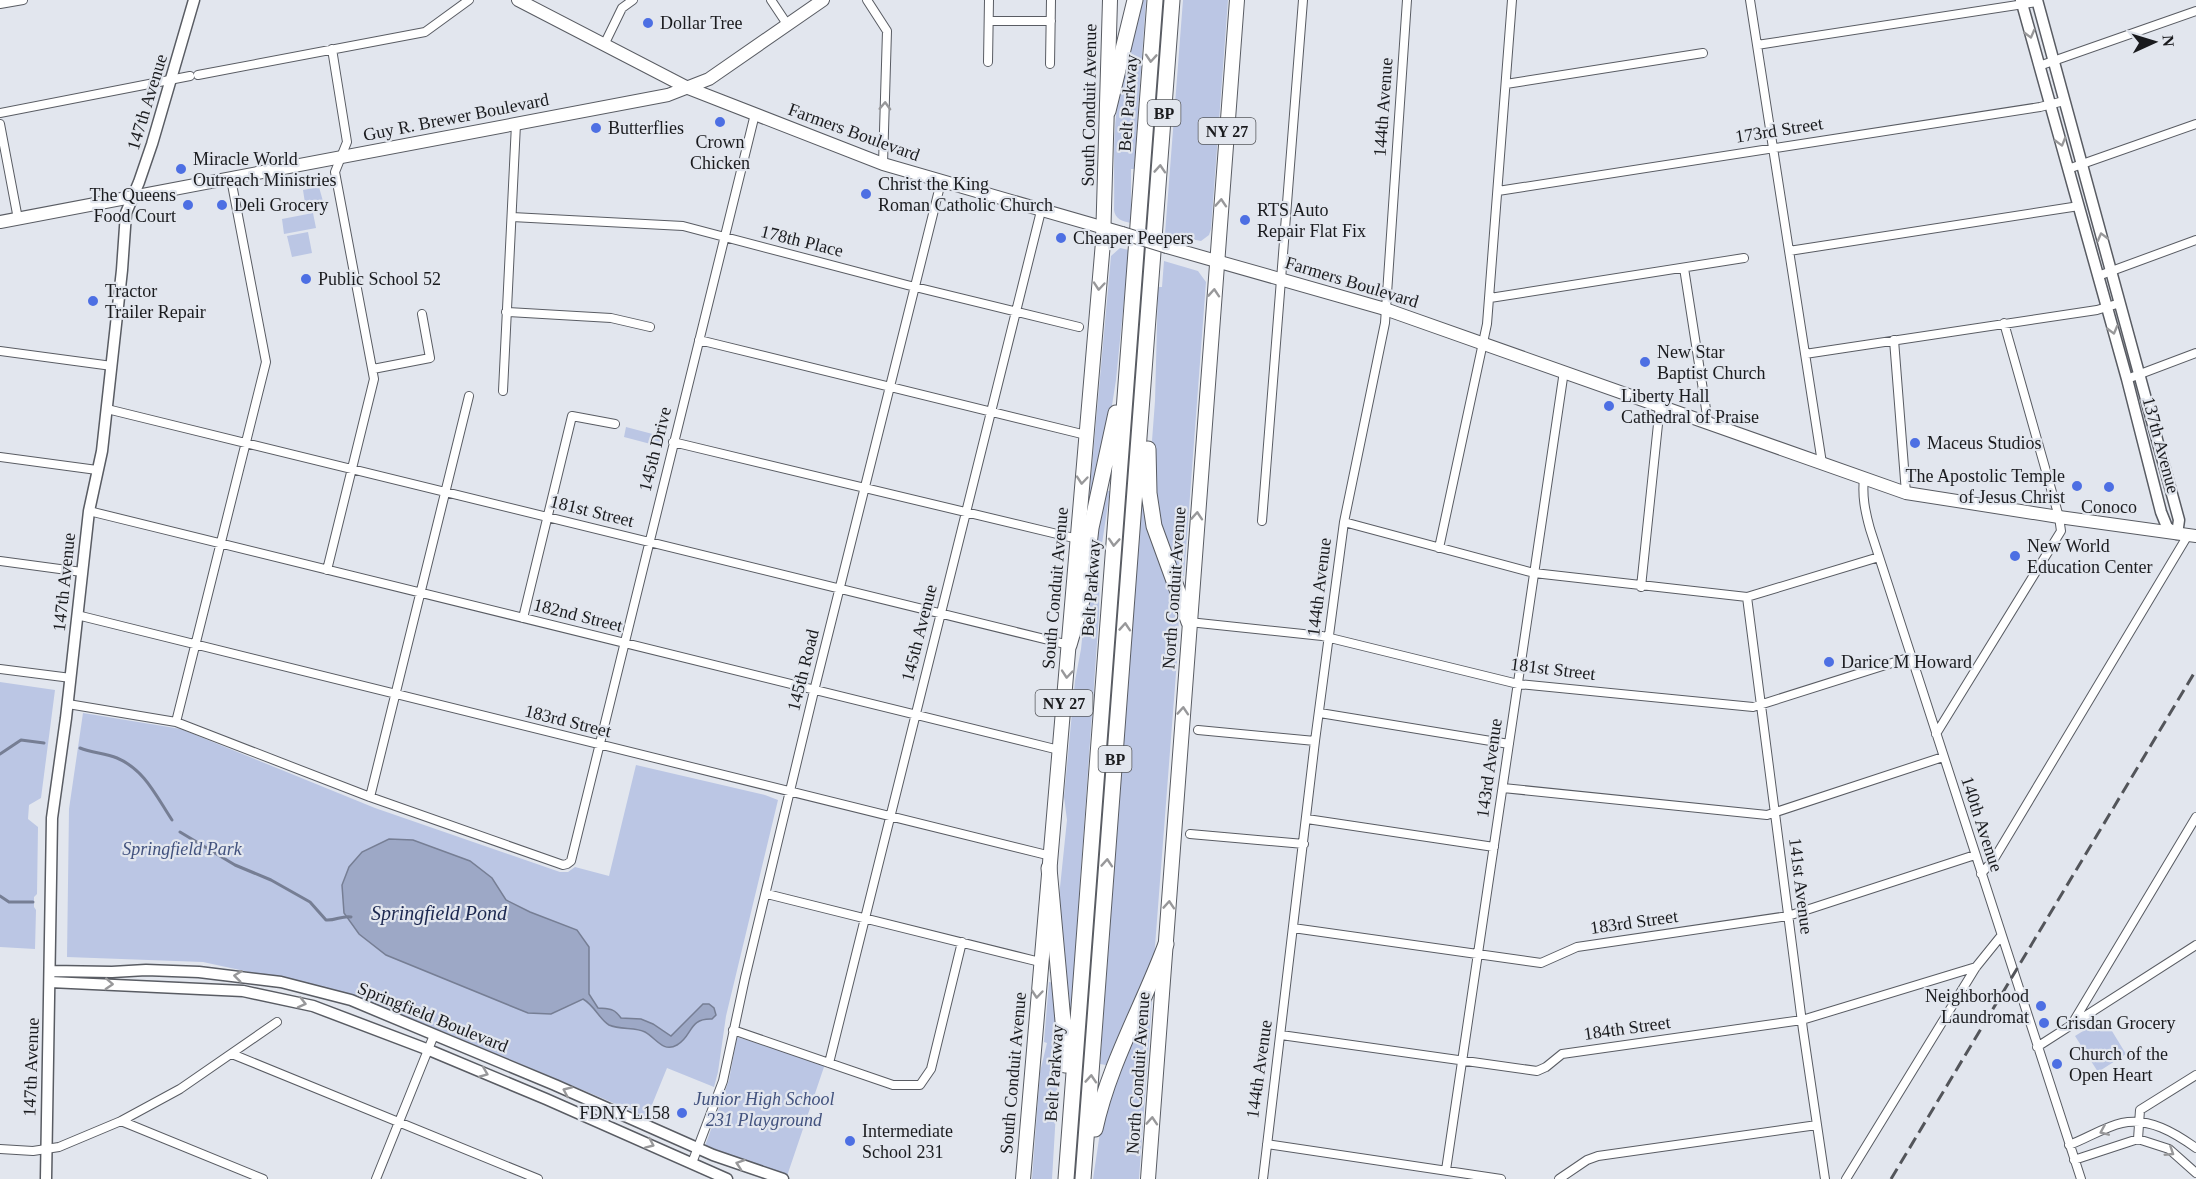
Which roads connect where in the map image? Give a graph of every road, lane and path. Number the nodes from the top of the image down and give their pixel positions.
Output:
1 (23, 0) edge
2 (194, 0) edge
3 (469, 0) edge
4 (518, 0) edge
5 (633, 0) edge
6 (771, 0) edge
7 (823, 0) edge
8 (867, 0) edge
9 (989, 0) edge
10 (1051, 0) edge
11 (1110, 0) edge
12 (1135, 0) edge
13 (1155, 0) edge
14 (1172, 0) edge
15 (1237, 0) edge
16 (1303, 0) edge
17 (1407, 0) edge
18 (1512, 0) edge
19 (1750, 0) edge
20 (2022, 1) edge
21 (2037, 1) edge
22 (0, 4) edge
23 (2196, 10) edge
24 (989, 21) junction
25 (1051, 21) junction
26 (787, 24) junction
27 (604, 45) junction
28 (1757, 45) junction
29 (332, 49) junction
30 (1703, 53) dead end
31 (2053, 61) junction
32 (988, 62) dead end
33 (1050, 64) dead end
34 (2039, 66) junction
35 (171, 80) junction
36 (1506, 84) junction
37 (688, 88) junction
38 (2064, 101) junction
39 (2050, 105) junction
40 (1108, 111) junction
41 (0, 112) edge
42 (755, 114) junction
43 (0, 124) edge
44 (516, 124) junction
45 (2196, 124) edge
46 (1773, 148) junction
47 (342, 157) junction
48 (884, 164) junction
49 (2082, 165) junction
50 (2068, 169) junction
51 (231, 179) junction
52 (941, 182) junction
53 (1498, 191) junction
54 (132, 197) junction
55 (2079, 206) junction
56 (1041, 211) junction
57 (512, 217) junction
58 (18, 219) junction
59 (0, 222) edge
60 (1104, 228) junction
61 (724, 238) junction
62 (2196, 240) edge
63 (1789, 251) junction
64 (1744, 258) dead end
65 (1217, 261) junction
66 (1684, 268) junction
67 (2112, 271) junction
68 (2098, 276) junction
69 (1283, 280) junction
70 (915, 287) junction
71 (1490, 298) junction
72 (2120, 303) junction
73 (2107, 307) junction
74 (1385, 309) junction
75 (1016, 311) junction
76 (506, 312) junction
77 (422, 314) dead end
78 (2004, 323) junction
79 (650, 327) dead end
80 (1080, 327) dead end
81 (1147, 339) junction
82 (699, 340) junction
83 (1894, 340) junction
84 (1483, 343) junction
85 (0, 351) edge
86 (2196, 353) edge
87 (1805, 354) junction
88 (1128, 358) junction
89 (112, 366) junction
90 (373, 369) junction
91 (1564, 371) junction
92 (2139, 374) junction
93 (2127, 379) junction
94 (890, 387) junction
95 (503, 391) dead end
96 (469, 396) dead end
97 (1660, 405) junction
98 (106, 409) junction
99 (991, 412) junction
100 (1708, 422) junction
101 (615, 424) dead end
102 (1086, 435) junction
103 (245, 442) junction
104 (673, 442) junction
105 (0, 457) edge
106 (1822, 463) junction
107 (352, 468) junction
108 (97, 470) junction
109 (1864, 478) junction
110 (865, 488) junction
111 (447, 492) junction
112 (1906, 493) junction
113 (89, 511) junction
114 (966, 513) junction
115 (548, 517) junction
116 (2059, 517) junction
117 (1262, 521) dead end
118 (1344, 522) junction
119 (2187, 535) edge
120 (1078, 539) junction
121 (649, 542) junction
122 (220, 544) junction
123 (1439, 548) junction
124 (1879, 557) junction
125 (0, 561) edge
126 (327, 570) junction
127 (82, 572) junction
128 (1534, 573) junction
129 (1641, 587) junction
130 (839, 589) junction
131 (422, 593) junction
132 (1747, 597) junction
133 (940, 614) junction
134 (77, 615) junction
135 (523, 618) junction
136 (1189, 622) junction
137 (1330, 638) junction
138 (196, 644) junction
139 (624, 644) junction
140 (1069, 645) junction
141 (1911, 657) junction
142 (0, 669) edge
143 (71, 678) junction
144 (1518, 684) junction
145 (814, 691) junction
146 (396, 694) junction
147 (68, 704) junction
148 (1761, 704) junction
149 (1320, 713) junction
150 (916, 714) junction
151 (176, 722) junction
152 (1198, 729) dead end
153 (1936, 734) junction
154 (1315, 741) junction
155 (1509, 744) junction
156 (599, 746) junction
157 (1059, 750) junction
158 (1943, 757) junction
159 (1503, 788) junction
160 (790, 792) junction
161 (370, 797) junction
162 (1775, 810) junction
163 (891, 817) junction
164 (2196, 817) edge
165 (1307, 819) junction
166 (1190, 834) dead end
167 (1304, 844) junction
168 (1494, 847) junction
169 (1975, 855) junction
170 (1050, 862) junction
171 (1981, 874) junction
172 (767, 894) junction
173 (1788, 916) junction
174 (866, 918) junction
175 (1293, 928) junction
176 (2001, 936) junction
177 (962, 942) junction
178 (1166, 944) junction
179 (2196, 945) edge
180 (1478, 955) junction
181 (1040, 962) junction
182 (1976, 968) junction
183 (50, 976) junction
184 (1802, 1020) junction
185 (277, 1023) dead end
186 (2072, 1024) junction
187 (733, 1030) junction
188 (434, 1035) junction
189 (1281, 1035) junction
190 (2037, 1047) junction
191 (429, 1050) junction
192 (232, 1054) junction
193 (1462, 1061) junction
194 (829, 1063) junction
195 (2196, 1074) edge
196 (121, 1121) junction
197 (400, 1123) junction
198 (2139, 1123) junction
199 (1817, 1125) junction
200 (2138, 1139) junction
201 (1267, 1144) junction
202 (2069, 1145) junction
203 (698, 1148) junction
204 (2196, 1148) edge
205 (0, 1149) edge
206 (46, 1149) junction
207 (2074, 1160) junction
208 (692, 1163) junction
209 (1446, 1170) junction
210 (2196, 1173) edge
211 (714, 1177) edge
212 (46, 1179) edge
213 (263, 1179) edge
214 (376, 1179) edge
215 (538, 1179) edge
216 (727, 1179) edge
217 (783, 1179) edge
218 (1023, 1179) edge
219 (1065, 1179) edge
220 (1084, 1179) edge
221 (1148, 1179) edge
222 (1263, 1179) edge
223 (1501, 1179) edge
224 (1559, 1179) edge
225 (1825, 1179) edge
226 (1846, 1179) edge
227 (2081, 1179) edge

1 - 22 street
2 - 35 street, 147th Avenue
3 - 29 street
4 - 27 main road, Farmers Boulevard
5 - 27 street
6 - 26 street
7 - 26 main road, Guy R. Brewer Boulevard
48 -> 8 street
9 - 24 street
10 - 25 street
11 - 40 main road, South Conduit Avenue / NY 27
12 - 40 highway
13 -> 88 highway, Belt Parkway / BP
81 -> 14 highway, Belt Parkway / BP
65 -> 15 main road, North Conduit Avenue / NY 27
16 - 69 street
17 - 74 street, 144th Avenue
18 - 36 street
19 - 28 street
20 - 21 street
20 - 28 street
20 -> 34 street, 137th Avenue
21 - 31 street, 137th Avenue
23 - 31 street
24 - 25 street
24 - 32 street
25 - 33 street
26 - 37 main road, Guy R. Brewer Boulevard
27 - 37 main road, Farmers Boulevard
28 - 46 street
29 - 35 street
29 - 47 street
30 - 36 street
31 - 34 street
31 - 38 street, 137th Avenue
34 - 39 street, 137th Avenue
35 - 41 street
35 - 54 street, 147th Avenue
36 - 53 street
37 - 42 main road, Farmers Boulevard
37 - 44 main road, Guy R. Brewer Boulevard
38 - 39 street, 173rd Street
38 - 49 street, 137th Avenue
39 - 46 street, 173rd Street
39 -> 50 street, 137th Avenue
40 - 60 main road, South Conduit Avenue / NY 27
42 - 48 main road, Farmers Boulevard
42 - 61 street, 145th Drive
43 - 58 street
44 - 47 main road, Guy R. Brewer Boulevard
44 - 57 street
45 - 49 street
46 - 53 street, 173rd Street
46 - 63 street
47 - 51 main road, Guy R. Brewer Boulevard
47 - 90 street
48 - 52 main road, Farmers Boulevard
49 - 50 street
67 -> 49 street, 137th Avenue
50 - 55 street, 137th Avenue
51 - 54 main road, Guy R. Brewer Boulevard
51 - 103 street
52 - 56 main road, Farmers Boulevard
52 - 70 street, 145th Road
53 - 71 street
54 - 58 main road, Guy R. Brewer Boulevard
54 - 89 street, 147th Avenue
55 - 63 street
55 - 68 street, 137th Avenue
56 - 60 main road, Farmers Boulevard
56 - 75 street, 145th Avenue
57 - 61 street, 178th Place
57 - 76 street
58 - 59 main road, Guy R. Brewer Boulevard
60 - 65 main road, Farmers Boulevard, bridge
60 -> 102 main road, South Conduit Avenue / NY 27
61 - 70 street, 178th Place
61 - 82 street, 145th Drive
62 - 67 street
63 - 87 street
64 - 66 street
65 - 69 main road, Farmers Boulevard
136 -> 65 main road, North Conduit Avenue / NY 27
66 - 71 street
66 - 100 street
67 - 68 street
67 - 72 street, 137th Avenue
68 - 73 street, 137th Avenue
69 - 74 main road, Farmers Boulevard
69 - 117 street
70 - 75 street, 178th Place
70 - 94 street, 145th Road
71 - 84 street
72 - 73 street
72 - 92 street, 137th Avenue
73 - 78 street
73 -> 93 street, 137th Avenue
74 - 84 main road, Farmers Boulevard
74 - 118 street, 144th Avenue
75 - 80 street, 178th Place
75 - 99 street, 145th Avenue
76 - 79 street
76 - 95 street
77 - 90 street
78 - 83 street
78 - 116 street
81 - 136 highway
220 -> 81 highway, Belt Parkway / BP
82 - 94 street
82 - 104 street, 145th Drive
83 - 87 street
83 - 112 street
84 - 91 main road, Farmers Boulevard
84 - 123 street
85 - 89 street
86 - 92 street
87 - 106 street
88 - 140 highway
88 -> 219 highway, Belt Parkway / BP
89 - 98 street, 147th Avenue
90 - 107 street
91 - 97 main road, Farmers Boulevard
91 - 128 street, 143rd Avenue
92 - 93 street
92 - 119 street, 137th Avenue
93 - 119 street, 137th Avenue
94 - 99 street
94 - 110 street, 145th Road
96 - 111 street
97 - 100 main road, Farmers Boulevard
97 - 129 street
98 - 103 street, 181st Street
98 - 108 street, 147th Avenue
99 - 102 street
99 - 114 street, 145th Avenue
100 - 106 main road, Farmers Boulevard
101 - 115 street
102 -> 120 main road, South Conduit Avenue / NY 27
103 - 107 street, 181st Street
103 - 122 street
104 - 110 street
104 - 121 street, 145th Drive
105 - 108 street
106 - 109 main road, Farmers Boulevard
107 - 111 street, 181st Street
107 - 126 street
108 - 113 street, 147th Avenue
109 - 112 main road, Farmers Boulevard
109 - 124 street, 140th Avenue
110 - 114 street
110 - 130 street, 145th Road
111 - 115 street, 181st Street
111 - 131 street
112 - 116 main road, Farmers Boulevard
113 - 122 street, 182nd Street
113 - 127 street, 147th Avenue
114 - 120 street
114 - 133 street, 145th Avenue
115 - 121 street, 181st Street
115 - 135 street
116 - 119 main road, Farmers Boulevard
116 - 153 street
118 - 123 street
118 - 137 street, 144th Avenue
119 - 171 street
120 - 140 main road, South Conduit Avenue / NY 27
121 - 130 street, 181st Street
121 - 139 street, 145th Drive
122 - 126 street, 182nd Street
122 - 138 street
123 - 128 street
124 - 132 street
124 - 141 street, 140th Avenue
125 - 127 street
126 - 131 street, 182nd Street
127 - 134 street, 147th Avenue
128 - 129 street
128 - 144 street, 143rd Avenue
129 - 132 street
130 - 133 street, 181st Street
130 - 145 street, 145th Road
131 - 135 street, 182nd Street
131 - 146 street
132 - 148 street, 141st Avenue
133 - 140 street, 181st Street
133 - 150 street, 145th Avenue
134 - 138 street, 183rd Street
134 - 143 street, 147th Avenue
135 - 139 street, 182nd Street
136 - 137 street, 181st Street
178 -> 136 main road, North Conduit Avenue / NY 27
137 - 144 street, 181st Street
137 - 149 street, 144th Avenue
138 - 146 street, 183rd Street
138 - 151 street
139 - 145 street, 182nd Street
139 - 156 street, 145th Drive
140 -> 157 main road, South Conduit Avenue / NY 27
141 - 148 street, 181st Street
141 - 153 street, 140th Avenue
142 - 143 street
143 - 147 street, 147th Avenue
144 - 148 street, 181st Street
144 - 155 street, 143rd Avenue
145 - 150 street, 182nd Street
145 - 160 street, 145th Road
146 - 156 street, 183rd Street
146 - 161 street
147 - 151 street
147 - 183 street, 147th Avenue
148 - 162 street, 141st Avenue
149 - 154 street, 144th Avenue
149 - 155 street
150 - 157 street, 182nd Street
150 - 163 street, 145th Avenue
151 - 161 street
152 - 154 street
153 - 158 street, 140th Avenue
154 - 165 street, 144th Avenue
155 - 159 street, 143rd Avenue
156 - 160 street, 183rd Street
156 - 161 street, 145th Drive
157 - 170 main road, South Conduit Avenue / NY 27
158 - 162 street
158 - 169 street, 140th Avenue
159 - 162 street
159 - 168 street, 143rd Avenue
160 - 163 street, 183rd Street
160 - 172 street, 145th Road
162 - 173 street, 141st Avenue
163 - 170 street, 183rd Street
163 - 174 street, 145th Avenue
164 - 186 street
165 - 167 street, 144th Avenue
165 - 168 street
166 - 167 street
167 - 175 street, 144th Avenue
168 - 180 street, 143rd Avenue
169 - 171 street, 140th Avenue
169 - 173 street, 183rd Street
170 - 181 main road, South Conduit Avenue / NY 27
170 - 219 highway
171 - 176 street, 140th Avenue
172 - 174 street
172 - 187 street, 145th Road
173 - 180 street, 183rd Street
173 - 184 street, 141st Avenue
174 - 177 street
174 - 194 street, 145th Avenue
175 - 180 street, 183rd Street
175 - 189 street, 144th Avenue
176 - 182 street
176 - 190 street, 140th Avenue
177 - 181 street
177 - 194 street
178 - 220 highway
221 -> 178 main road, North Conduit Avenue / NY 27
179 - 186 street
180 - 193 street, 143rd Avenue
181 -> 218 main road, South Conduit Avenue / NY 27
182 - 184 street, 184th Street
182 - 226 street
188 -> 183 street, Springfield Boulevard
183 -> 191 street, Springfield Boulevard
183 - 206 street, 147th Avenue
184 - 193 street, 184th Street
184 - 199 street, 141st Avenue
185 - 192 street
186 - 190 street
187 - 194 street
187 - 203 street, 145th Road
188 - 191 street
203 -> 188 street, Springfield Boulevard
189 - 193 street, 184th Street
189 - 201 street, 144th Avenue
190 - 202 street, 140th Avenue
191 - 197 street
191 -> 208 street, Springfield Boulevard
192 - 196 street
192 - 197 street
193 - 209 street, 143rd Avenue
195 - 198 street
196 - 206 street
196 - 213 street
197 - 214 street
197 - 215 street
198 - 200 street
198 -> 202 street
198 - 204 street
199 - 224 street
199 - 225 street, 141st Avenue
200 - 207 street
200 -> 210 street
201 - 209 street
201 - 222 street, 144th Avenue
202 - 207 street, 140th Avenue
203 - 208 street, 145th Road
217 -> 203 street, Springfield Boulevard
205 - 206 street
206 - 212 street, 147th Avenue
207 - 227 street, 140th Avenue
208 - 211 street, Springfield Boulevard
209 - 223 street
211 - 216 street, Springfield Boulevard

